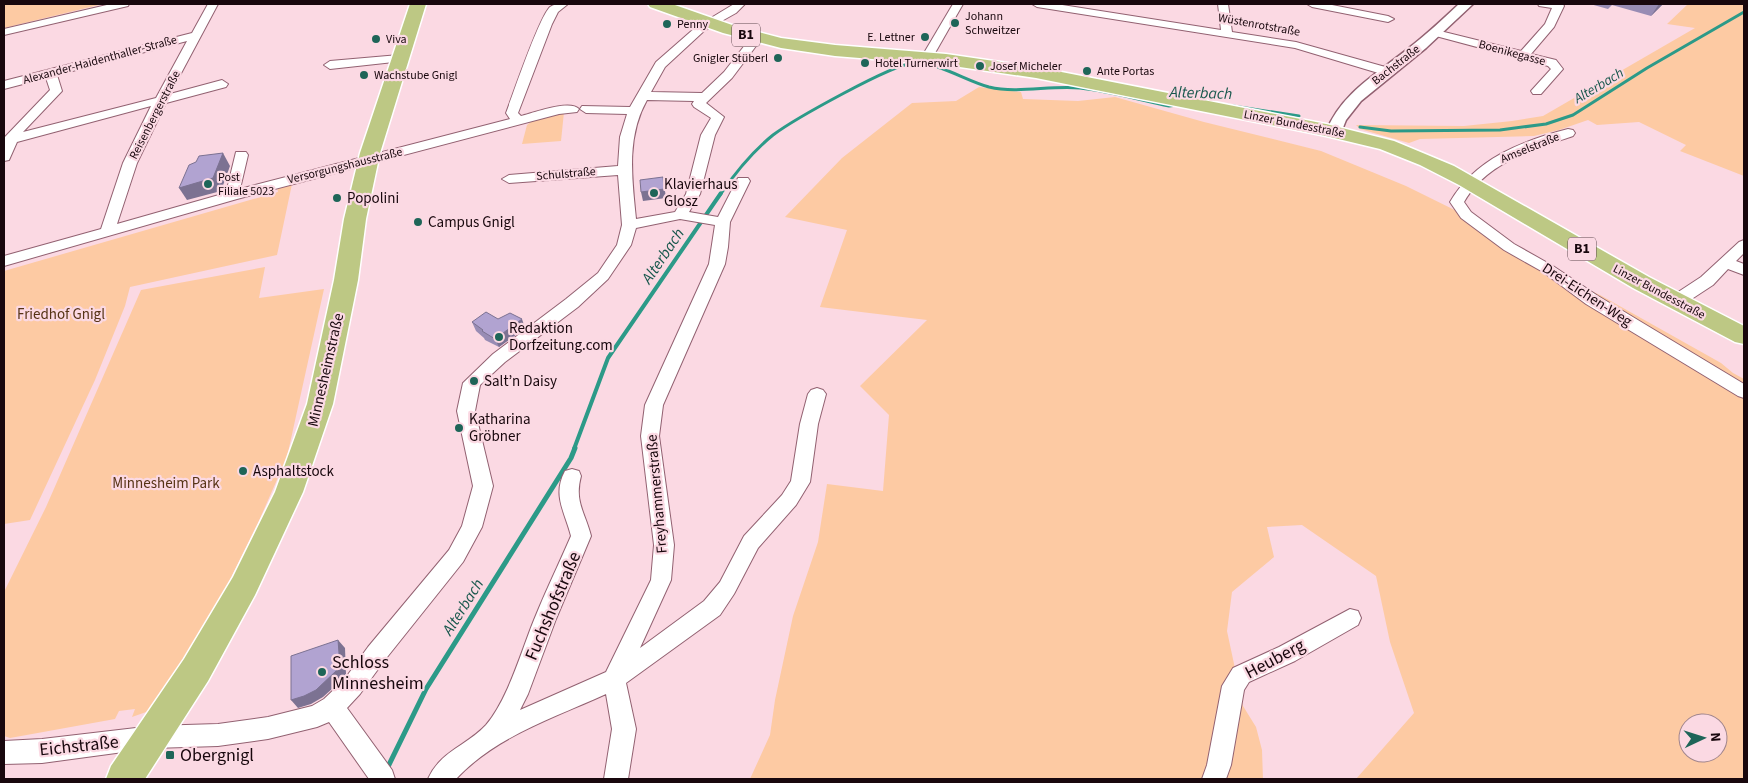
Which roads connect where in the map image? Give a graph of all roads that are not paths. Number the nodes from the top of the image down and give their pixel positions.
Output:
1 (124, 4) edge
2 (213, 4) edge
3 (418, 4) edge
4 (563, 4) edge
5 (656, 4) edge
6 (740, 4) edge
7 (958, 4) edge
8 (1038, 4) edge
9 (1223, 4) edge
10 (1312, 4) edge
11 (1466, 4) edge
12 (1543, 4) edge
13 (1388, 19) dead end
14 (709, 24) junction
15 (4, 32) edge
16 (1436, 32) junction
17 (1227, 33) junction
18 (196, 35) junction
19 (756, 38) junction
20 (1524, 55) junction
21 (927, 58) junction
22 (399, 59) junction
23 (330, 65) dead end
24 (1384, 71) junction
25 (50, 73) junction
26 (222, 84) dead end
27 (4, 85) edge
28 (1537, 92) dead end
29 (705, 97) junction
30 (161, 99) junction
31 (638, 104) junction
32 (518, 121) junction
33 (1334, 132) junction
34 (1568, 132) dead end
35 (8, 140) edge
36 (241, 155) dead end
37 (4, 157) edge
38 (368, 160) junction
39 (624, 170) junction
40 (509, 179) dead end
41 (743, 181) dead end
42 (1469, 183) junction
43 (232, 196) junction
44 (680, 214) junction
45 (710, 219) junction
46 (629, 225) junction
47 (108, 230) junction
48 (1744, 245) edge
49 (4, 261) edge
50 (1727, 262) junction
51 (1744, 270) edge
52 (1676, 302) junction
53 (1744, 336) edge
54 (1744, 392) edge
55 (818, 394) dead end
56 (572, 476) dead end
57 (1350, 618) dead end
58 (614, 679) junction
59 (332, 707) junction
60 (494, 733) junction
61 (153, 737) junction
62 (4, 753) edge
63 (378, 772) edge
64 (124, 779) edge
65 (440, 779) edge
66 (616, 779) edge
67 (1214, 779) edge

1 - 15 street
2 - 18 street, Reisenbergerstraße
3 - 22 main road, Minnesheimstraße
4 - 32 street
5 - 14 main road, Linzer Bundesstraße / B1
6 - 14 street
7 - 21 street
8 - 17 street, Wüstenrotstraße
9 - 17 street
10 - 13 street
11 - 16 street, Bachstraße
12 - 20 street
14 - 19 main road, Linzer Bundesstraße / B1
14 - 31 street
16 - 20 street, Boenikegasse
16 - 24 street, Bachstraße
17 - 24 street, Wüstenrotstraße
18 - 25 street, Alexander-Haidenthaller-Straße
18 - 30 street, Reisenbergerstraße
19 - 21 main road, Linzer Bundesstraße / B1
19 - 29 street
20 - 28 street, Boenikegasse
21 - 33 main road, Linzer Bundesstraße / B1
22 - 23 street
22 - 38 main road, Minnesheimstraße
24 - 33 street, Bachstraße
25 - 27 street, Alexander-Haidenthaller-Straße
25 - 35 street
26 - 30 street
29 - 31 street, Versorgungshausstraße
29 - 44 street
30 - 35 street
30 - 47 street, Reisenbergerstraße
31 - 32 street, Versorgungshausstraße
31 - 39 street
32 - 38 street, Versorgungshausstraße
33 - 42 main road, Linzer Bundesstraße / B1
34 - 42 street, Amselstraße
35 - 37 street
36 - 43 street
38 - 43 street, Versorgungshausstraße
38 - 61 main road, Minnesheimstraße
39 - 40 street, Schulstraße
39 - 46 street
41 - 45 street, Freyhammerstraße
42 - 52 main road, Linzer Bundesstraße / B1
42 - 54 street, Drei-Eichen-Weg
43 - 47 street, Versorgungshausstraße
44 - 45 street
44 - 46 street
45 - 58 street, Freyhammerstraße
46 - 59 street, Eichstraße
47 - 49 street, Versorgungshausstraße
48 - 50 street
50 - 51 street
50 - 52 street
52 - 53 main road, Linzer Bundesstraße / B1
55 - 58 street
56 - 60 street, Fuchshofstraße
57 - 67 street, Heuberg
58 - 60 street
58 - 66 street
59 - 61 street, Eichstraße
59 - 63 street
60 - 65 street
61 - 62 street, Eichstraße
61 - 64 main road, Minnesheimstraße

